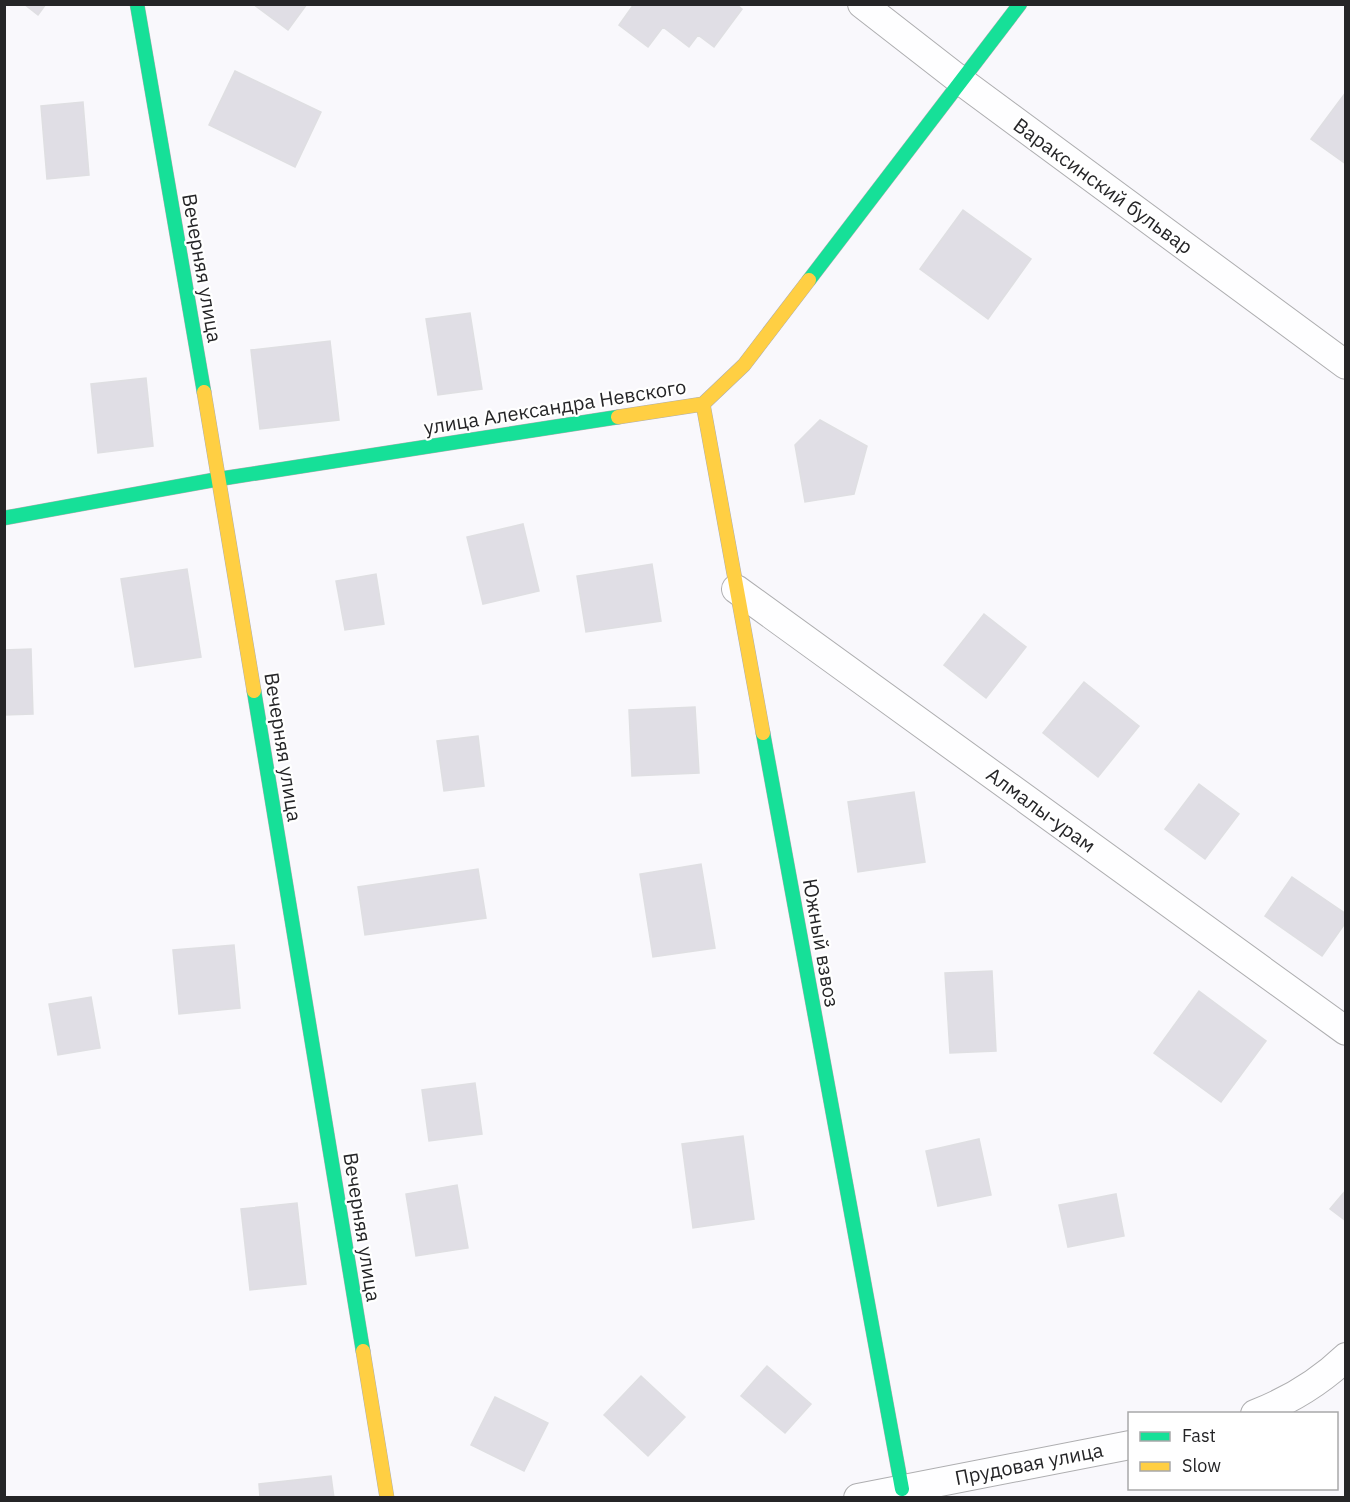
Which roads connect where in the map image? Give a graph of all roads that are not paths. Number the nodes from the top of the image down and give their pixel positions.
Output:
1 (137, 4) edge
2 (862, 4) edge
3 (1020, 4) edge
4 (961, 81) junction
5 (1346, 364) edge
6 (703, 404) junction
7 (219, 479) junction
8 (4, 518) edge
9 (736, 589) junction
10 (1346, 1031) edge
11 (1346, 1356) edge
12 (1258, 1412) edge
13 (1128, 1445) edge
14 (879, 1495) edge
15 (387, 1497) edge

1 - 7 street, Вечерняя улица
2 - 4 street, Вараксинский бульвар
3 - 4 street, улица Александра Невского
4 - 5 street, Вараксинский бульвар
4 - 6 street, улица Александра Невского
6 - 7 street, улица Александра Невского
6 - 9 street, Южный взвоз
7 - 8 street, улица Александра Невского
7 - 15 street, Вечерняя улица
9 - 10 street, Алмалы-урам
9 - 14 street, Южный взвоз
11 - 12 street
13 - 14 street, Прудовая улица

